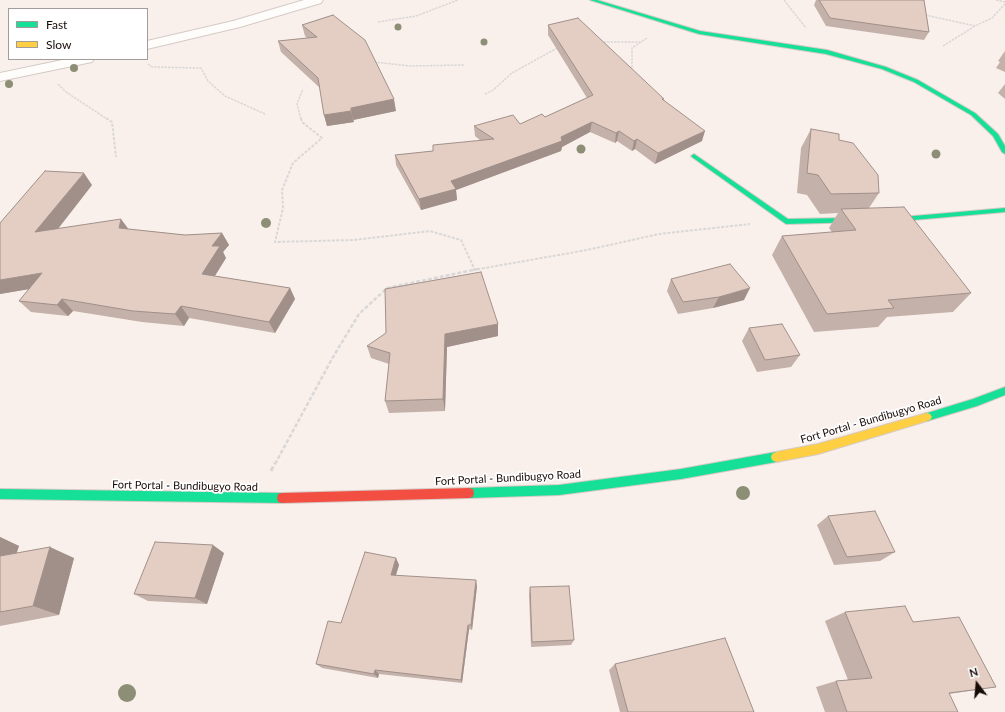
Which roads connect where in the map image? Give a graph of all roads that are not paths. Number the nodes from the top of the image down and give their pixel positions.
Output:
1 (316, 0) edge
2 (592, 0) edge
3 (148, 45) edge
4 (83, 60) edge
5 (0, 77) edge
6 (1005, 152) edge
7 (694, 156) dead end
8 (1005, 210) edge
9 (1005, 391) edge
10 (0, 494) edge

1 - 3 street
2 - 6 street
4 - 5 street
7 - 8 street
9 - 10 street, Fort Portal - Bundibugyo Road

